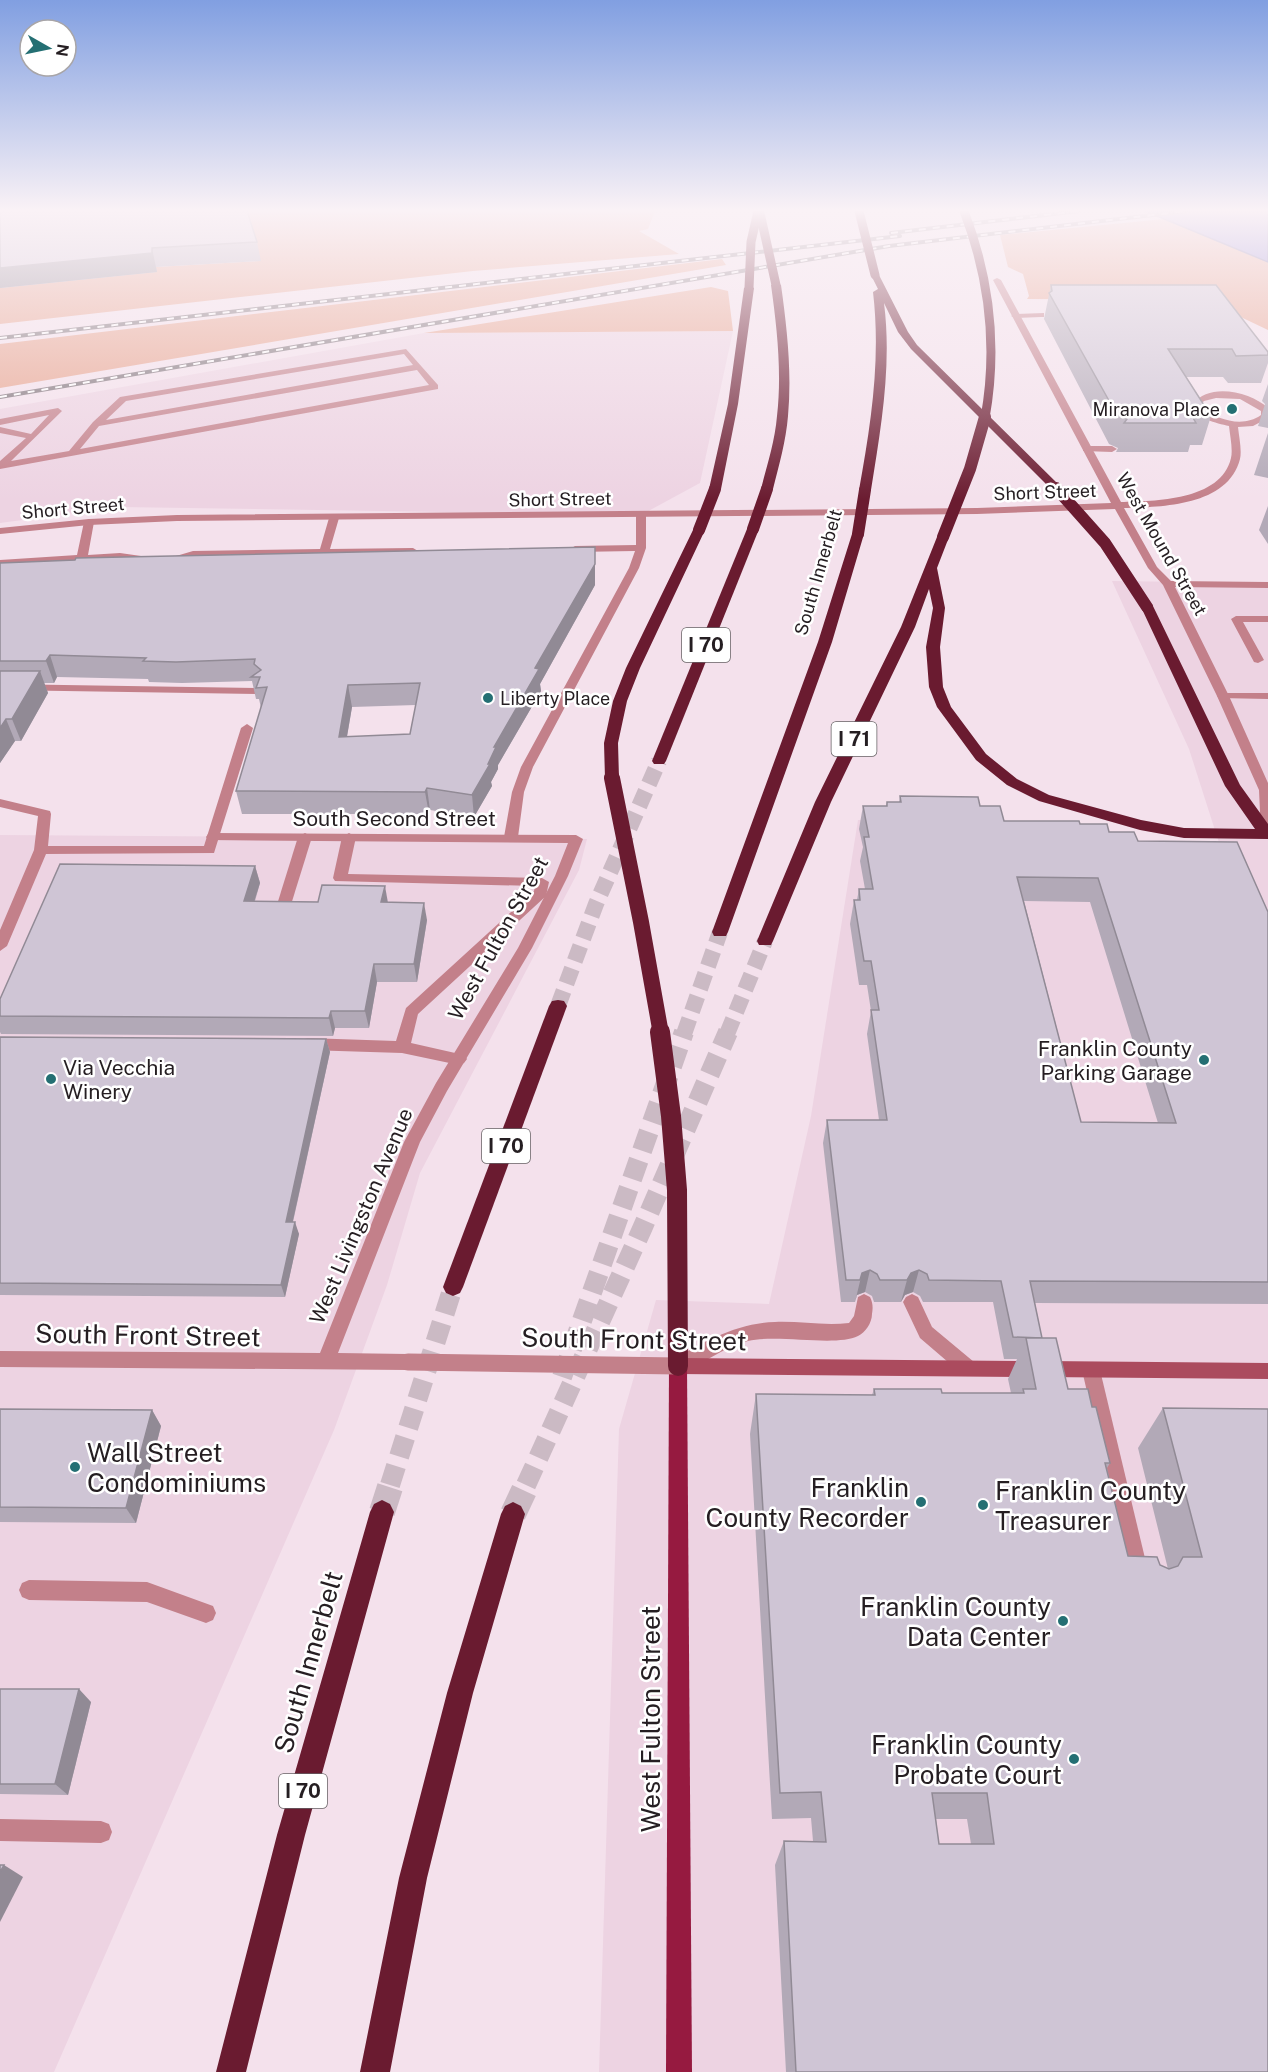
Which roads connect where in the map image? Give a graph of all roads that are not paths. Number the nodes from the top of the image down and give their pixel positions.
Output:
1 (746, 308) edge
2 (779, 308) edge
3 (881, 308) edge
4 (891, 308) edge
5 (990, 308) edge
6 (1011, 308) edge
7 (1041, 315) dead end
8 (1015, 316) junction
9 (418, 367) junction
10 (0, 422) edge
11 (1233, 423) junction
12 (96, 424) junction
13 (0, 430) edge
14 (33, 437) junction
15 (1086, 449) junction
16 (1112, 449) edge
17 (72, 453) junction
18 (0, 466) edge
19 (1120, 506) junction
20 (641, 515) junction
21 (334, 518) junction
22 (89, 522) junction
23 (0, 531) edge
24 (641, 548) junction
25 (559, 549) edge
26 (430, 551) edge
27 (324, 552) junction
28 (82, 558) junction
29 (151, 559) edge
30 (162, 559) edge
31 (0, 563) edge
32 (932, 569) junction
33 (1168, 584) junction
34 (1266, 587) edge
35 (1268, 619) edge
36 (1258, 660) dead end
37 (0, 687) edge
38 (258, 691) edge
39 (1223, 696) junction
40 (1268, 696) edge
41 (247, 728) dead end
42 (659, 761) tunnel mouth
43 (0, 803) edge
44 (1268, 834) edge
45 (213, 837) junction
46 (304, 837) junction
47 (349, 837) junction
48 (512, 837) junction
49 (576, 839) joint
50 (41, 850) junction
51 (282, 912) edge
52 (720, 932) tunnel mouth
53 (765, 941) tunnel mouth
54 (0, 946) edge
55 (558, 1006) tunnel mouth
56 (294, 1044) edge
57 (402, 1047) junction
58 (459, 1059) junction
59 (453, 1287) tunnel mouth
60 (864, 1302) edge
61 (912, 1302) edge
62 (0, 1359) edge
63 (326, 1362) junction
64 (678, 1366) junction
65 (968, 1368) junction
66 (1091, 1370) junction
67 (1268, 1371) edge
68 (382, 1512) tunnel mouth
69 (513, 1514) tunnel mouth
70 (29, 1590) dead end
71 (1143, 1592) edge
72 (206, 1613) dead end
73 (0, 1830) edge
74 (101, 1832) dead end
75 (231, 2072) edge
76 (375, 2072) edge
77 (679, 2072) edge

1 - 64 highway, bridge
2 - 42 highway, I 70, bridge
3 - 52 highway, South Innerbelt, bridge
4 - 44 highway, bridge
5 - 32 highway, I 71, bridge
6 - 8 street, West Mound Street
7 - 8 street
8 - 15 street, West Mound Street
9 - 12 street
9 - 12 street
9 - 17 street
10 - 14 street
11 - 11 street
11 - 19 street
12 - 17 street
13 - 14 street
14 - 18 street
15 - 16 street
15 - 19 street, West Mound Street
17 - 18 street
19 - 20 street, Short Street
19 - 33 street, West Mound Street
20 - 21 street, Short Street
20 - 24 street
21 - 22 street, Short Street
21 - 27 street
22 - 23 street, Short Street
22 - 28 street
24 - 25 street
24 - 48 street
26 - 27 street
27 - 30 street
28 - 29 street
28 - 31 street
32 - 44 highway
32 - 53 highway, I 71
33 - 34 street
33 - 39 street, West Mound Street
35 - 36 street
37 - 38 street
39 - 40 street
39 - 44 street, West Mound Street
41 - 45 street
43 - 50 street
45 - 46 street, South Second Street
45 - 50 street
46 - 47 street, South Second Street
46 - 51 street
47 - 48 street, South Second Street
47 - 57 street
48 - 49 street, South Second Street
49 - 58 street, West Fulton Street
50 - 54 street
55 - 59 highway, I 70
56 - 57 street
57 - 58 street
58 - 63 street, West Livingston Avenue
60 - 64 street
61 - 65 street
62 - 63 street, South Front Street
63 - 64 street, South Front Street, bridge
64 - 65 street, South Front Street
64 - 77 main road, West Fulton Street
65 - 66 street, South Front Street
66 - 67 street, South Front Street
66 - 71 street
68 - 75 highway, South Innerbelt / I 70
69 - 76 highway
70 - 72 street
73 - 74 street

